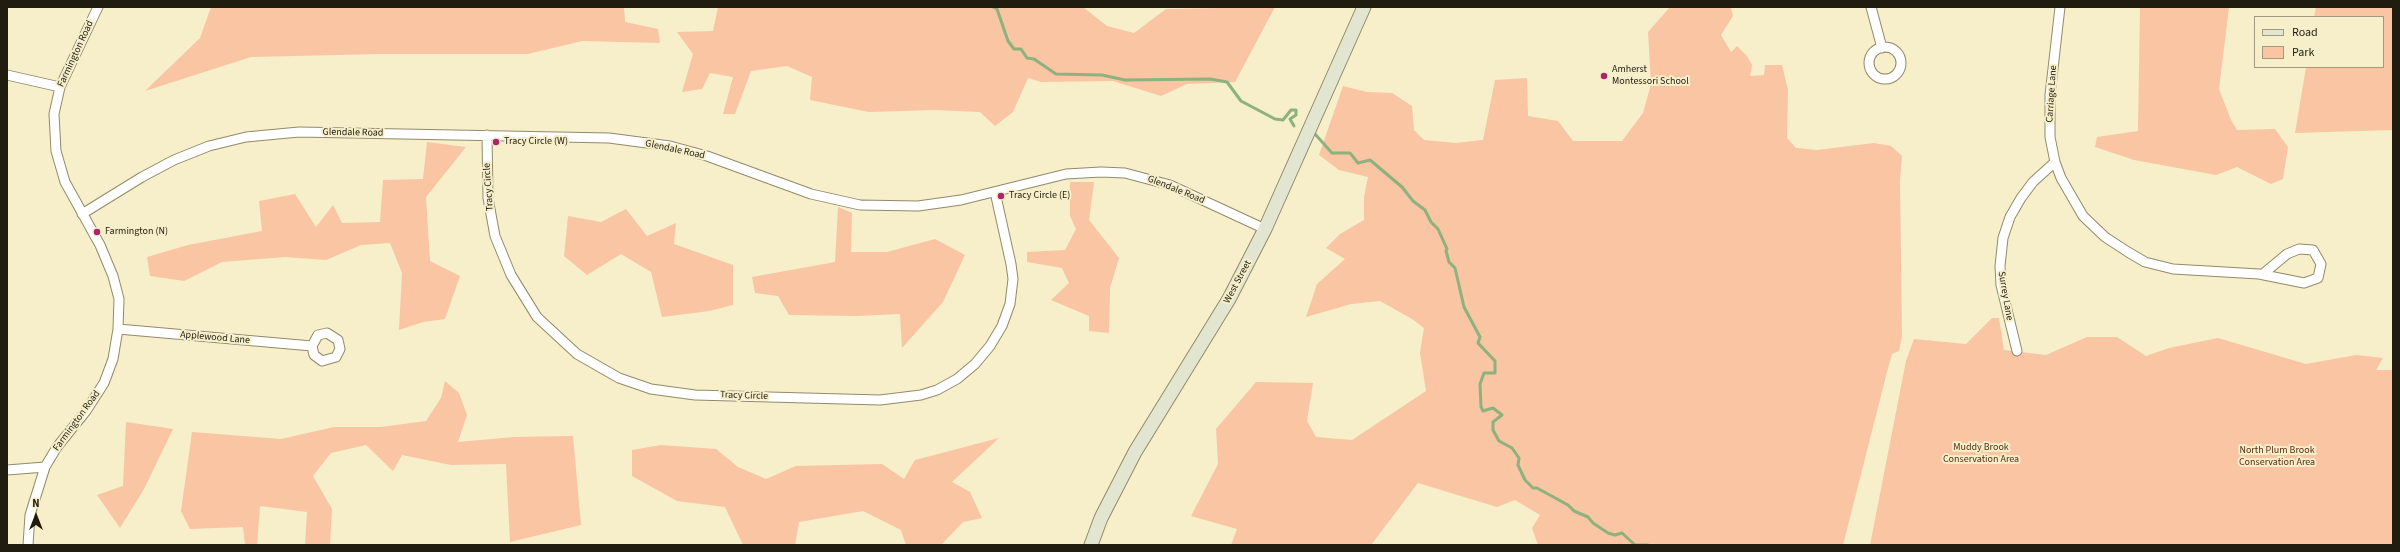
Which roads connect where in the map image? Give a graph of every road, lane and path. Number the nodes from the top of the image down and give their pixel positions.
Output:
1 (98, 7) edge
2 (1364, 7) edge
3 (1870, 7) edge
4 (2060, 7) edge
5 (1882, 48) dead end
6 (7, 75) edge
7 (60, 87) junction
8 (487, 135) junction
9 (2055, 162) junction
10 (995, 192) junction
11 (82, 214) junction
12 (1265, 228) junction
13 (2263, 274) junction
14 (118, 329) junction
15 (312, 346) dead end
16 (2017, 351) dead end
17 (45, 467) junction
18 (7, 470) edge
19 (28, 545) edge
20 (1090, 545) edge

1 - 7 street, Farmington Road
2 - 12 main road, West Street
3 - 5 street
4 - 9 street, Carriage Lane
6 - 7 street
7 - 11 street, Farmington Road
8 - 10 street, Glendale Road
8 - 10 street, Tracy Circle
8 - 11 street, Glendale Road
9 - 13 street, Carriage Lane
9 - 16 street, Surrey Lane
10 - 12 street, Glendale Road
11 - 14 street, Farmington Road
12 - 20 main road, West Street
13 - 13 street, Carriage Lane
14 - 15 street, Applewood Lane
14 - 17 street, Farmington Road
17 - 18 street
17 - 19 street, Farmington Road

